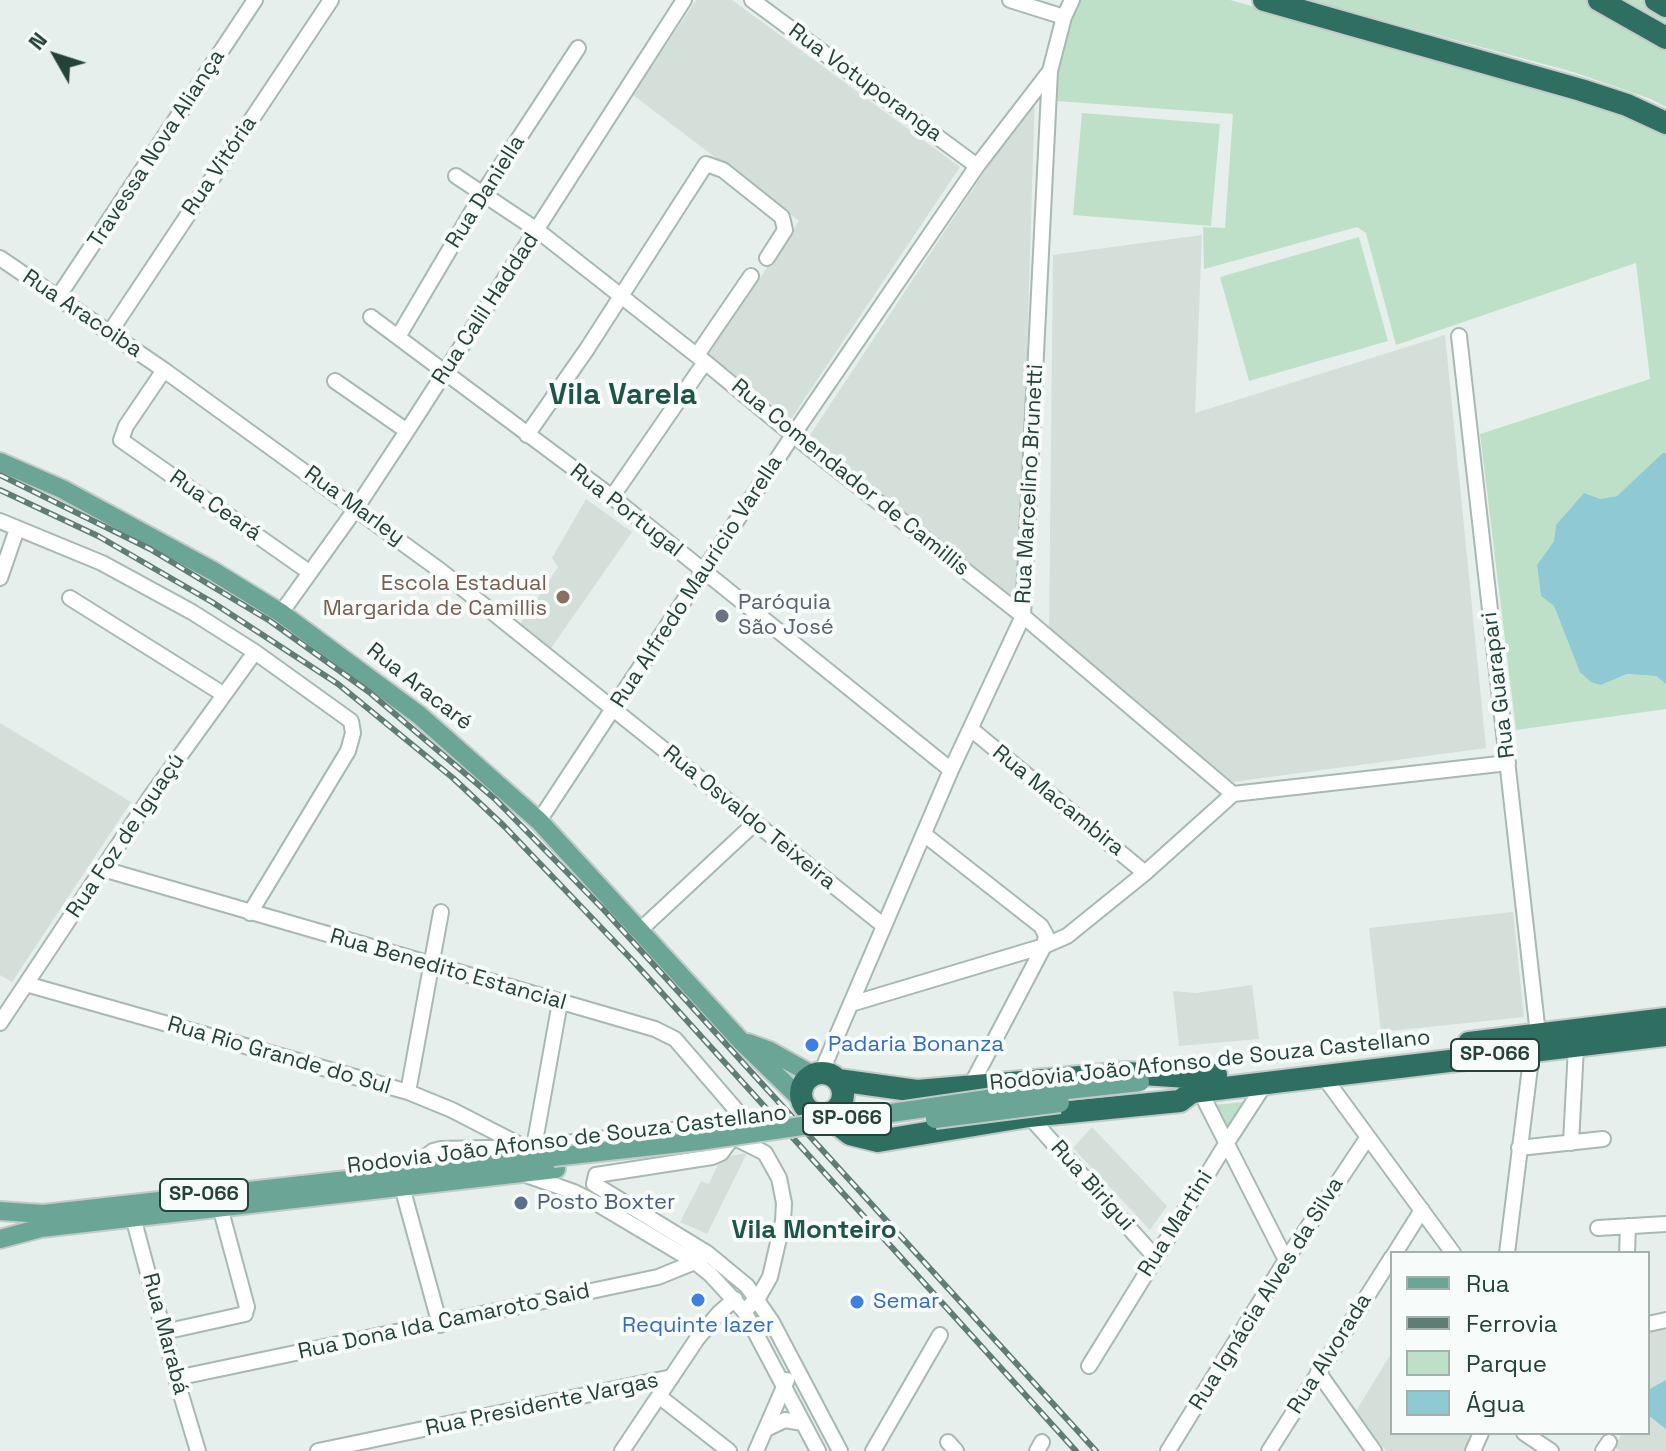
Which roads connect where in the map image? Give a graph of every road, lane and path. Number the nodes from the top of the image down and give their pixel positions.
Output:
1 (255, 0) edge
2 (331, 0) edge
3 (684, 0) edge
4 (752, 0) edge
5 (1010, 0) edge
6 (1072, 0) edge
7 (1264, 0) edge
8 (1599, 0) edge
9 (1656, 0) edge
10 (1666, 6) edge
11 (1064, 17) junction
12 (1666, 38) edge
13 (578, 48) dead end
14 (1050, 71) junction
15 (1666, 123) edge
16 (977, 166) junction
17 (456, 176) dead end
18 (483, 193) junction
19 (537, 230) junction
20 (0, 258) edge
21 (767, 258) dead end
22 (751, 276) dead end
23 (620, 294) junction
24 (58, 297) junction
25 (371, 317) dead end
26 (110, 332) junction
27 (1459, 336) dead end
28 (398, 337) junction
29 (701, 358) junction
30 (164, 370) junction
31 (445, 372) junction
32 (335, 381) dead end
33 (407, 431) junction
34 (527, 435) junction
35 (793, 435) junction
36 (0, 462) edge
37 (612, 497) junction
38 (357, 507) junction
39 (0, 521) edge
40 (17, 529) junction
41 (702, 570) junction
42 (309, 572) junction
43 (0, 578) edge
44 (70, 598) dead end
45 (281, 613) junction
46 (1023, 616) junction
47 (255, 652) junction
48 (223, 694) junction
49 (614, 709) junction
50 (971, 729) junction
51 (1508, 763) junction
52 (951, 770) junction
53 (1233, 794) junction
54 (539, 821) junction
55 (754, 824) junction
56 (925, 835) junction
57 (103, 869) junction
58 (1145, 873) junction
59 (441, 912) dead end
60 (250, 913) junction
61 (884, 926) junction
62 (639, 931) junction
63 (1044, 946) junction
64 (430, 965) junction
65 (26, 984) junction
66 (560, 1002) junction
67 (851, 1004) junction
68 (1666, 1019) edge
69 (1, 1020) edge
70 (1666, 1035) edge
71 (740, 1040) junction
72 (1535, 1043) junction
73 (1576, 1047) junction
74 (824, 1076) junction
75 (1324, 1077) junction
76 (1265, 1084) junction
77 (970, 1087) junction
78 (1193, 1087) junction
79 (408, 1092) junction
80 (802, 1100) junction
81 (826, 1115) junction
82 (1029, 1116) junction
83 (733, 1137) junction
84 (1368, 1137) junction
85 (1603, 1139) dead end
86 (1571, 1143) junction
87 (1226, 1144) junction
88 (529, 1147) junction
89 (1519, 1148) junction
90 (554, 1163) junction
91 (522, 1174) junction
92 (405, 1179) junction
93 (220, 1207) junction
94 (1422, 1210) junction
95 (0, 1211) edge
96 (133, 1217) junction
97 (1666, 1224) edge
98 (1628, 1226) junction
99 (1598, 1228) dead end
100 (0, 1239) edge
101 (1396, 1251) edge
102 (1452, 1251) edge
103 (1507, 1251) edge
104 (1627, 1251) edge
105 (701, 1257) junction
106 (1155, 1257) junction
107 (1286, 1260) junction
108 (1390, 1260) edge
109 (758, 1298) junction
110 (739, 1305) junction
111 (440, 1325) junction
112 (164, 1332) junction
113 (940, 1335) dead end
114 (793, 1361) junction
115 (1089, 1366) dead end
116 (1318, 1372) junction
117 (672, 1377) junction
118 (176, 1378) junction
119 (784, 1387) junction
120 (660, 1397) junction
121 (803, 1423) junction
122 (766, 1429) junction
123 (1527, 1435) edge
124 (392, 1444) edge
125 (198, 1451) edge
126 (318, 1451) edge
127 (622, 1451) edge
128 (729, 1451) edge
129 (756, 1451) edge
130 (818, 1451) edge
131 (840, 1451) edge
132 (873, 1451) edge
133 (1168, 1451) edge
134 (1269, 1451) edge
135 (1374, 1451) edge
136 (1551, 1451) edge

1 - 24 street, Travessa Nova Aliança
2 - 26 street, Rua Vitória
3 - 19 street, Rua Calil Haddad
4 - 16 street, Rua Votuporanga
5 - 11 street
6 - 11 street, Rua Marcelino Brunetti
7 - 15 highway
8 - 12 highway
9 - 10 highway
11 - 14 street, Rua Marcelino Brunetti
13 - 18 street, Rua Daniella
14 - 16 street, Rua Alfredo Maurício Varella
14 - 46 street, Rua Marcelino Brunetti
16 - 35 street, Rua Alfredo Maurício Varella
17 - 18 street, Rua Comendador de Camillis
18 - 19 street, Rua Comendador de Camillis
18 - 28 street, Rua Daniella
19 - 23 street, Rua Comendador de Camillis
19 - 31 street, Rua Calil Haddad
20 - 24 street, Rua Aracoiba
21 - 23 street
22 - 29 street
23 - 29 street, Rua Comendador de Camillis
23 - 34 street
24 - 26 street, Rua Aracoiba
25 - 28 street, Rua Portugal
26 - 30 street, Rua Aracoiba
27 - 51 street, Rua Guarapari
28 - 31 street, Rua Portugal
29 - 35 street, Rua Comendador de Camillis
29 - 37 street
30 - 38 street, Rua Marley
30 - 42 street, Rua Ceará
31 - 33 street, Rua Calil Haddad
31 - 34 street, Rua Portugal
32 - 33 street
33 - 38 street, Rua Calil Haddad
34 - 37 street, Rua Portugal
35 - 41 street, Rua Alfredo Maurício Varella
35 - 46 street, Rua Comendador de Camillis
36 - 45 main road, Rua Aracaré
37 - 41 street, Rua Portugal
38 - 42 street, Rua Calil Haddad
38 - 49 street, Rua Marley
39 - 40 street
40 - 43 street
40 - 47 street
41 - 49 street, Rua Alfredo Maurício Varella
41 - 52 street, Rua Portugal
42 - 45 street, Rua Calil Haddad
44 - 48 street
45 - 54 main road, Rua Aracaré
46 - 50 street, Rua Marcelino Brunetti
46 - 53 street, Rua Comendador de Camillis
47 - 48 street, Rua Foz de Iguaçú
47 - 60 street
48 - 57 street, Rua Foz de Iguaçú
49 - 54 street, Rua Alfredo Maurício Varella
49 - 55 street, Rua Osvaldo Teixeira
50 - 52 street, Rua Marcelino Brunetti
50 - 58 street, Rua Macambira
51 - 53 street
51 - 72 street, Rua Guarapari
52 - 56 street, Rua Marcelino Brunetti
53 - 58 street
54 - 62 main road, Rua Aracaré
55 - 61 street, Rua Osvaldo Teixeira
55 - 62 street
56 - 61 street, Rua Marcelino Brunetti
56 - 63 street
57 - 60 street, Rua Benedito Estancial
57 - 65 street, Rua Foz de Iguaçú
58 - 63 street
59 - 64 street
60 - 64 street, Rua Benedito Estancial
61 - 67 street, Rua Marcelino Brunetti
62 - 71 main road, Rua Aracaré
63 - 67 street
63 - 77 street
64 - 66 street, Rua Benedito Estancial
64 - 79 street
65 - 69 street, Rua Foz de Iguaçú
65 - 79 street, Rua Rio Grande do Sul
66 - 83 street, Rua Benedito Estancial
66 - 88 street
67 - 74 street, Rua Marcelino Brunetti
68 - 72 highway, Rodovia João Afonso de Souza Castellano / SP-066
70 - 73 highway, Rodovia João Afonso de Souza Castellano / SP-066
71 - 74 main road, Rua Aracaré
71 - 80 main road, Rua Aracaré
72 - 73 highway, Rodovia João Afonso de Souza Castellano / SP-066
72 - 75 highway, Rodovia João Afonso de Souza Castellano / SP-066
72 - 78 highway, Rodovia João Afonso de Souza Castellano / SP-066
72 - 89 street, Rua Guarapari
73 - 86 street
74 - 77 highway
74 - 80 highway
74 - 81 highway
75 - 76 highway, Rodovia João Afonso de Souza Castellano / SP-066
75 - 84 street
76 - 78 highway, Rodovia João Afonso de Souza Castellano / SP-066
76 - 87 street, Rua Martini
77 - 78 highway
78 - 82 highway
78 - 87 street
78 - 90 main road, Rodovia João Afonso de Souza Castellano / SP-066, bridge
79 - 88 street, Rua Rio Grande do Sul
80 - 81 highway
81 - 82 highway
82 - 106 street, Rua Birigui
83 - 88 street
83 - 105 street
83 - 109 street
84 - 94 street
84 - 107 street, Rua Ignácia Alves da Silva
85 - 86 street
86 - 89 street
87 - 106 street, Rua Martini
87 - 107 street
88 - 92 street
89 - 103 street, Rua Guarapari
90 - 91 main road, Rodovia João Afonso de Souza Castellano / SP-066
90 - 92 main road, Rodovia João Afonso de Souza Castellano / SP-066
91 - 92 main road, Rodovia João Afonso de Souza Castellano / SP-066
91 - 105 street
92 - 93 main road, Rodovia João Afonso de Souza Castellano / SP-066
92 - 95 main road, Rodovia João Afonso de Souza Castellano / SP-066
92 - 111 street
93 - 96 main road, Rodovia João Afonso de Souza Castellano / SP-066
93 - 112 street
94 - 101 street, Rua Alvorada
94 - 102 street
96 - 100 main road, Rodovia João Afonso de Souza Castellano / SP-066
96 - 112 street, Rua Marabá
97 - 98 street
98 - 99 street
98 - 104 street
105 - 109 street
105 - 110 street
105 - 111 street, Rua Dona Ida Camaroto Said
106 - 115 street, Rua Martini
107 - 133 street, Rua Ignácia Alves da Silva
108 - 116 street, Rua Alvorada
109 - 110 street
109 - 114 street
110 - 117 street
110 - 119 street
111 - 118 street, Rua Dona Ida Camaroto Said
112 - 118 street, Rua Marabá
113 - 132 street
114 - 119 street
114 - 131 street
116 - 134 street, Rua Alvorada
116 - 135 street
117 - 120 street
117 - 124 street, Rua Presidente Vargas
118 - 125 street, Rua Marabá
119 - 121 street
119 - 122 street
120 - 127 street
120 - 128 street
121 - 122 street
121 - 130 street
122 - 129 street
123 - 136 street
124 - 126 street, Rua Presidente Vargas

